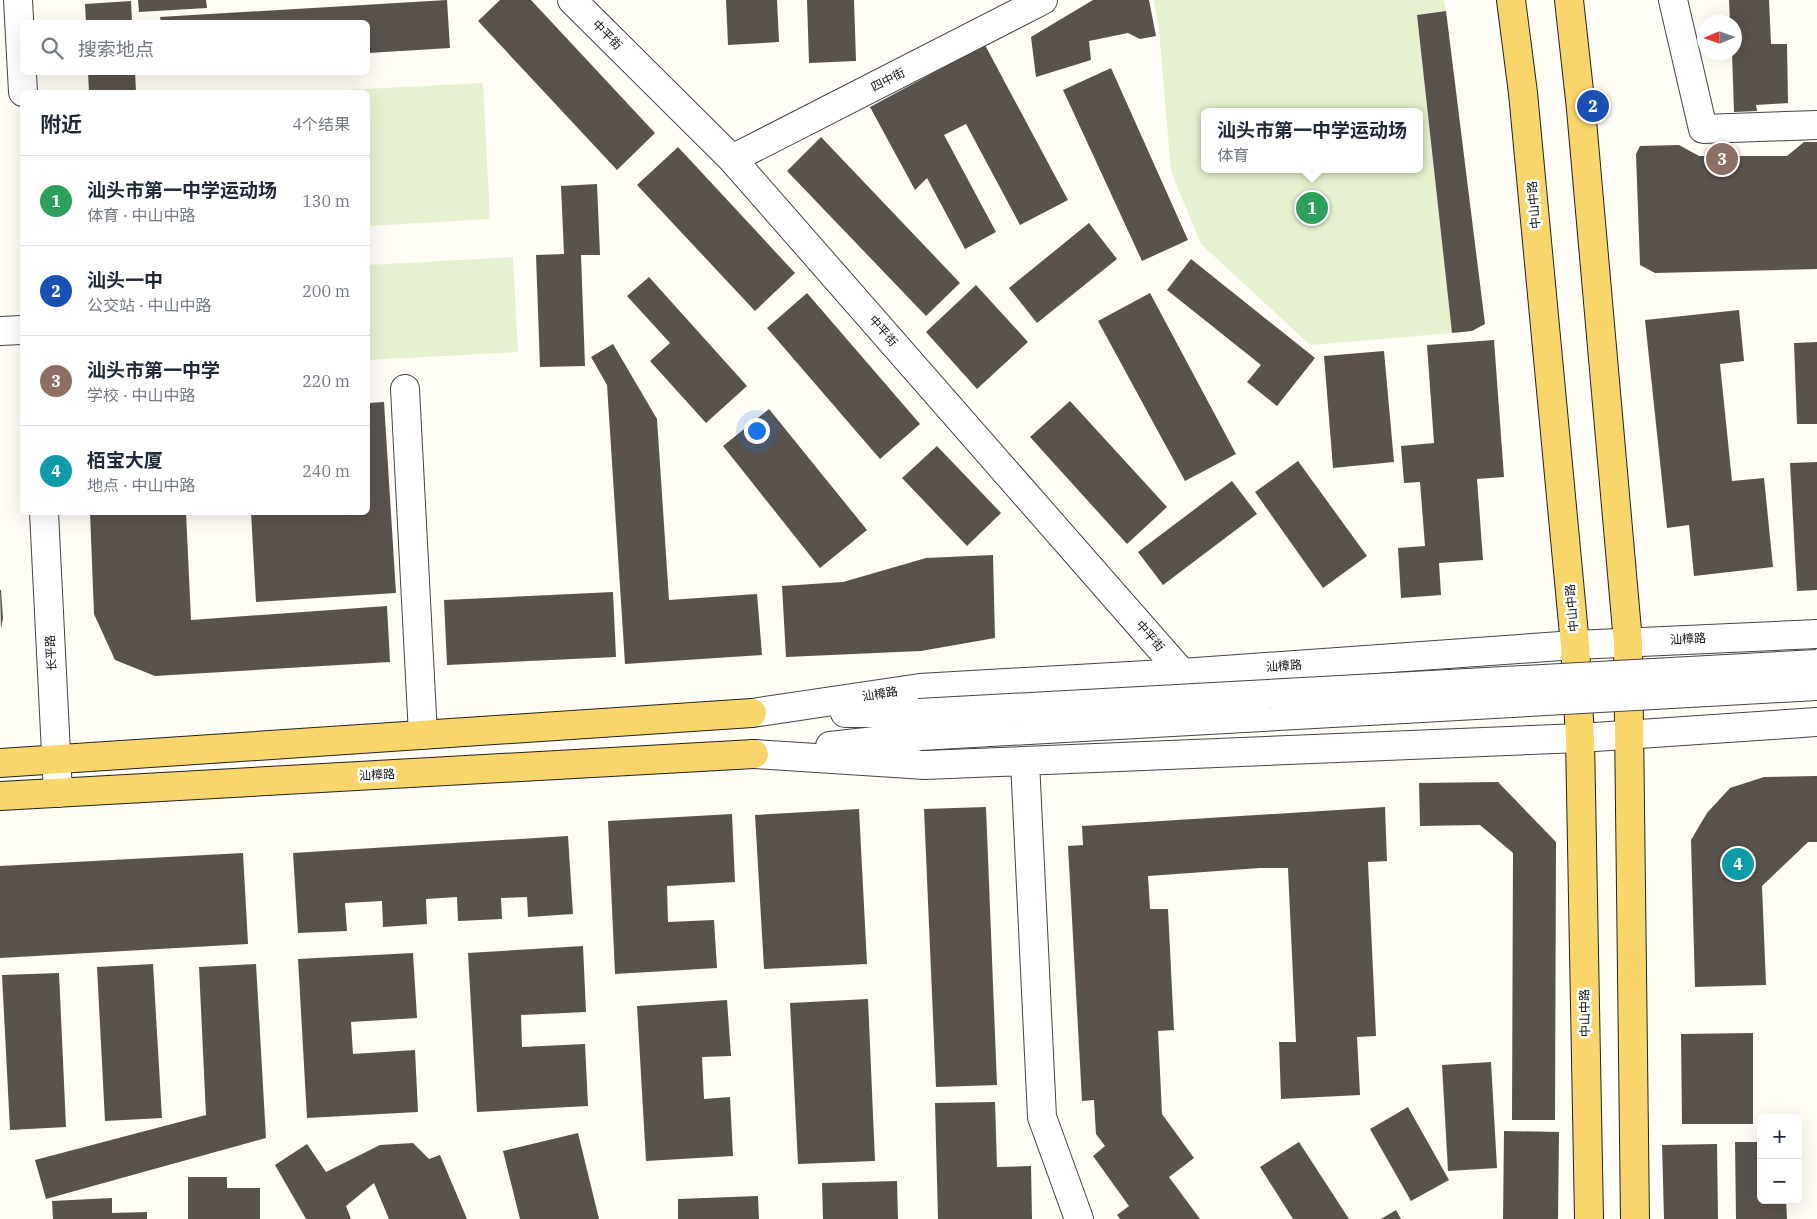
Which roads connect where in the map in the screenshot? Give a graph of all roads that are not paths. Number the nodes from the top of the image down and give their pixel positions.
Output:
1 (18, 0) edge
2 (34, 0) edge
3 (572, 0) edge
4 (1043, 0) edge
5 (1511, 0) edge
6 (1569, 0) edge
7 (1673, 0) edge
8 (35, 20) edge
9 (20, 37) edge
10 (22, 75) edge
11 (37, 75) edge
12 (23, 90) edge
13 (38, 90) edge
14 (1817, 125) edge
15 (732, 159) junction
16 (20, 330) edge
17 (0, 331) edge
18 (405, 389) dead end
19 (44, 515) edge
20 (57, 515) edge
21 (1817, 634) edge
22 (1628, 642) junction
23 (1575, 645) junction
24 (1817, 664) edge
25 (1182, 673) junction
26 (1817, 686) edge
27 (752, 713) junction
28 (1817, 722) edge
29 (920, 725) junction
30 (423, 735) junction
31 (1629, 736) junction
32 (1580, 738) junction
33 (754, 754) junction
34 (62, 759) junction
35 (1025, 761) junction
36 (0, 763) edge
37 (64, 792) junction
38 (0, 796) edge
39 (1079, 1219) edge
40 (1589, 1219) edge
41 (1635, 1219) edge

1 - 9 street
2 - 8 street
3 - 15 street, 中平街
4 - 15 street, 四中街
5 - 23 main road, 中山中路
6 - 22 main road
7 - 14 street
10 - 12 street
11 - 13 street
15 - 25 street, 中平街
16 - 17 street
18 - 30 street
19 - 34 street, 长平路
20 - 34 street, 长平路
21 - 22 street, 汕樟路
22 - 23 street, 汕樟路
22 - 31 main road
23 - 25 street, 汕樟路
23 - 32 main road, 中山中路
24 - 29 street, 汕樟路, bridge
25 - 27 street, 汕樟路
26 - 29 street, 汕樟路, bridge
27 - 29 street, 汕樟路
27 - 30 main road, 汕樟路
28 - 31 street, 汕樟路
29 - 33 street, 汕樟路
30 - 34 main road, 汕樟路
31 - 32 street, 汕樟路
31 - 41 main road
32 - 35 street, 汕樟路
32 - 40 main road, 中山中路
33 - 35 street, 汕樟路
33 - 37 main road, 汕樟路
34 - 36 main road, 汕樟路
34 - 37 street, 长平路
35 - 39 street
37 - 38 main road, 汕樟路

